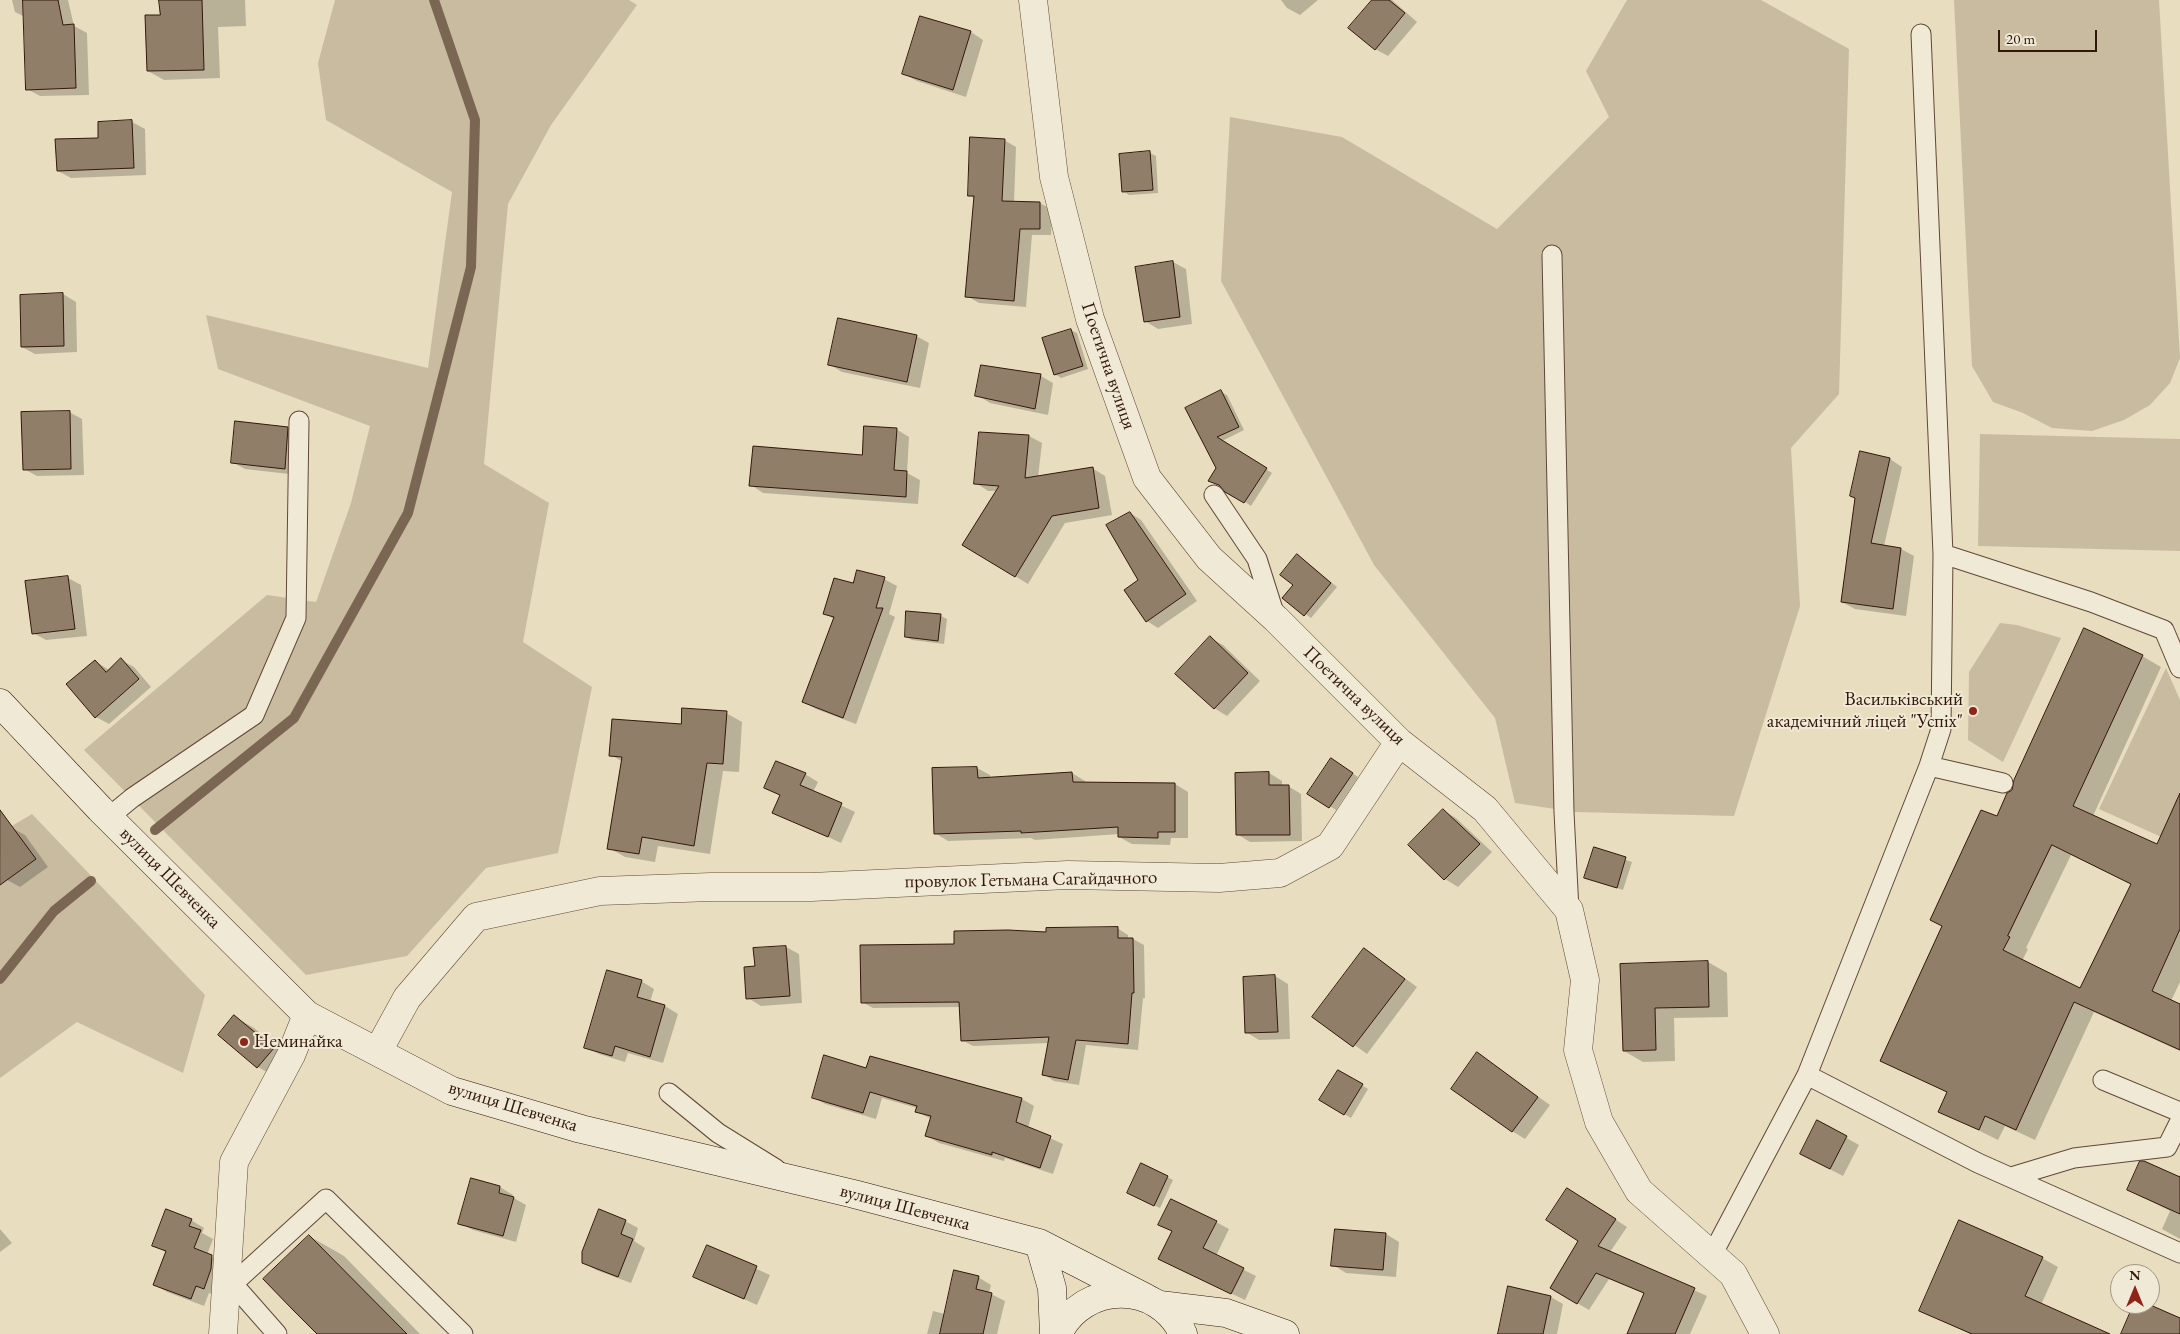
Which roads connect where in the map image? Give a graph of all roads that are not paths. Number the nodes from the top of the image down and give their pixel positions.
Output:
1 (1033, 0) edge
2 (1921, 34) dead end
3 (1552, 255) dead end
4 (299, 421) dead end
5 (1214, 495) dead end
6 (1943, 554) junction
7 (1276, 619) junction
8 (2180, 668) edge
9 (0, 703) edge
10 (1399, 742) junction
11 (1929, 766) junction
12 (2003, 783) dead end
13 (109, 817) junction
14 (1570, 910) junction
15 (307, 1015) junction
16 (378, 1051) junction
17 (1807, 1075) junction
18 (2103, 1080) dead end
19 (670, 1093) dead end
20 (2180, 1112) edge
21 (2180, 1121) edge
22 (2011, 1177) junction
23 (790, 1178) junction
24 (1039, 1243) junction
25 (2180, 1253) edge
26 (1712, 1255) junction
27 (229, 1287) junction
28 (1153, 1301) junction
29 (1277, 1333) edge
30 (223, 1334) edge
31 (277, 1334) edge
32 (463, 1334) edge
33 (1054, 1334) edge
34 (1058, 1334) edge
35 (1183, 1334) edge
36 (1765, 1334) edge

1 - 7 street, Поетична вулиця
2 - 6 lane
3 - 14 lane
4 - 13 lane
5 - 7 lane
6 - 8 lane
6 - 11 lane
7 - 10 street, Поетична вулиця
9 - 13 street, вулиця Шевченка
10 - 14 street, Поетична вулиця
10 - 16 street, провулок Гетьмана Сагайдачного
11 - 12 lane
11 - 17 lane
13 - 15 street, вулиця Шевченка
14 - 26 street, Поетична вулиця
15 - 16 street, вулиця Шевченка
15 - 27 street
16 - 23 street, вулиця Шевченка
17 - 22 lane
17 - 26 lane
18 - 20 lane
19 - 23 lane
21 - 22 lane
22 - 25 lane
23 - 24 street, вулиця Шевченка
24 - 28 street, вулиця Шевченка
24 - 33 street
26 - 36 street, Поетична вулиця
27 - 30 street
27 - 31 lane
27 - 32 lane
28 - 29 street, вулиця Шевченка
28 - 34 street
28 - 35 street

